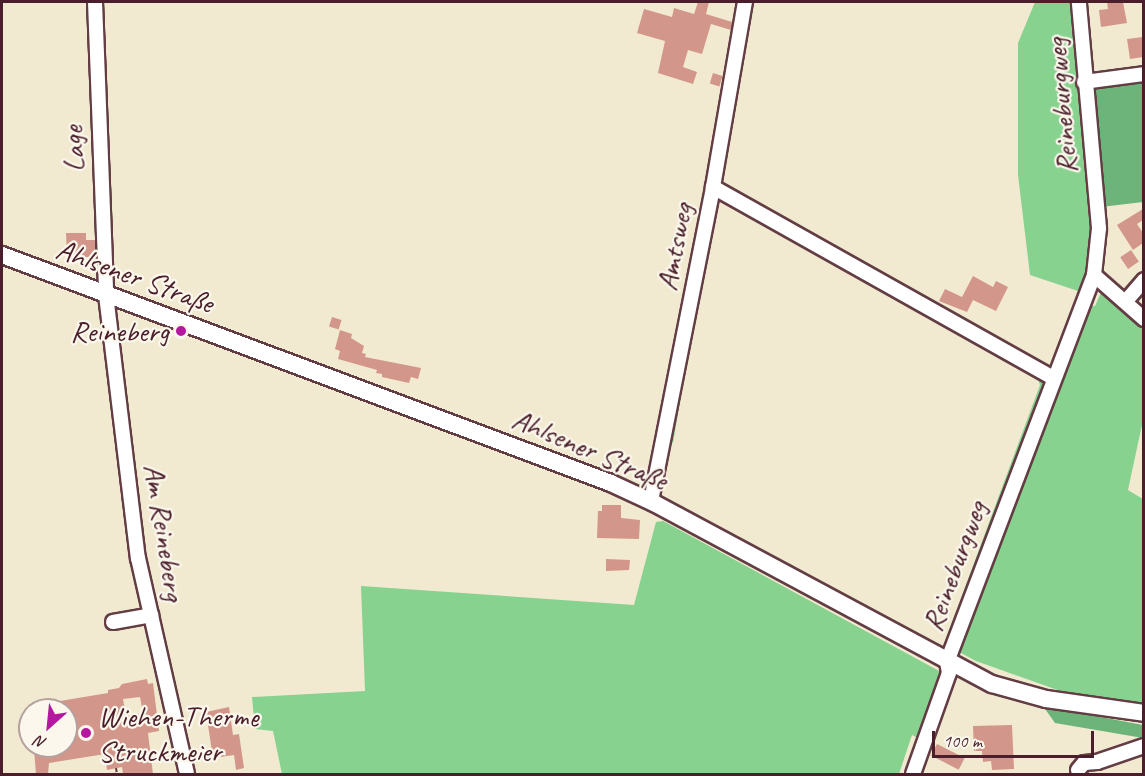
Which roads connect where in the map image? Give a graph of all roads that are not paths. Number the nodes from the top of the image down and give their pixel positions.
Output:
1 (95, 2) edge
2 (745, 2) edge
3 (1079, 2) edge
4 (1143, 74) edge
5 (1084, 82) junction
6 (713, 187) junction
7 (2, 255) edge
8 (1094, 275) junction
9 (1143, 280) edge
10 (106, 294) junction
11 (1126, 301) junction
12 (1143, 319) edge
13 (1053, 378) junction
14 (651, 501) junction
15 (151, 615) junction
16 (113, 622) dead end
17 (947, 662) junction
18 (1143, 713) edge
19 (1143, 746) edge
20 (1078, 770) dead end
21 (187, 774) edge
22 (913, 774) edge

1 - 10 street, Lage
2 - 6 street, Amtsweg
3 - 5 street, Reineburgweg
4 - 5 street
5 - 8 street, Reineburgweg
6 - 13 street
6 - 14 street, Amtsweg
7 - 10 main road, Ahlsener Straße
8 - 11 street
8 - 13 street, Reineburgweg
9 - 11 street
10 - 14 main road, Ahlsener Straße
10 - 15 street, Am Reineberg
11 - 12 street
13 - 17 street, Reineburgweg
14 - 17 main road, Ahlsener Straße
15 - 16 street
15 - 21 street, Am Reineberg
17 - 18 main road, Ahlsener Straße
17 - 22 street, Reineburgweg
19 - 20 street

